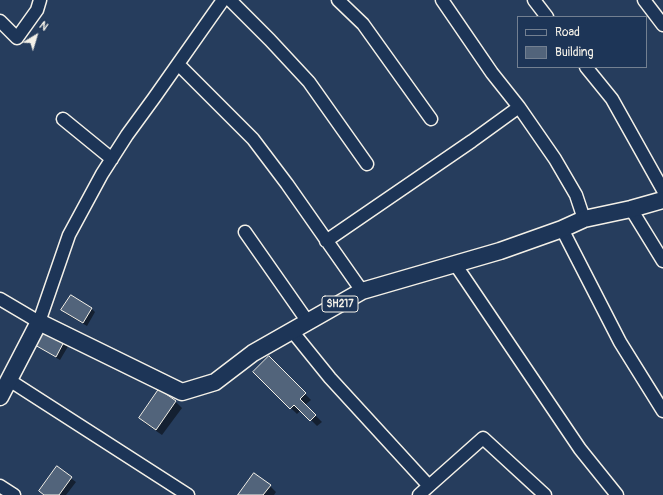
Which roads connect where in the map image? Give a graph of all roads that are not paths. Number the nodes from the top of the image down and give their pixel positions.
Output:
1 (40, 0) edge
2 (223, 0) edge
3 (230, 0) edge
4 (338, 0) edge
5 (442, 0) edge
6 (534, 0) edge
7 (644, 0) edge
8 (546, 16) edge
9 (0, 21) edge
10 (663, 24) edge
11 (178, 64) junction
12 (587, 68) edge
13 (519, 107) junction
14 (63, 119) dead end
15 (431, 119) dead end
16 (112, 159) junction
17 (367, 164) dead end
18 (663, 190) edge
19 (663, 200) edge
20 (631, 209) junction
21 (584, 219) junction
22 (562, 229) junction
23 (245, 232) dead end
24 (326, 241) junction
25 (663, 261) edge
26 (455, 264) junction
27 (362, 291) junction
28 (0, 299) edge
29 (39, 322) junction
30 (308, 322) junction
31 (292, 331) junction
32 (8, 380) junction
33 (0, 397) edge
34 (663, 412) edge
35 (0, 486) edge
36 (425, 492) edge
37 (14, 495) edge
38 (188, 495) edge
39 (545, 495) edge
40 (616, 495) edge

1 - 9 street
2 - 11 street
3 - 17 street
4 - 15 street
5 - 13 street
6 - 8 street
7 - 10 street
11 - 16 street
11 - 24 street
12 - 18 street
13 - 21 street
13 - 24 street
14 - 16 street
16 - 29 street
19 - 20 main road, SH217
20 - 21 main road, SH217
20 - 25 street
21 - 22 main road, SH217
22 - 26 main road, SH217
22 - 34 street
23 - 30 street
24 - 27 street
26 - 27 main road, SH217
26 - 40 street
27 - 30 main road, SH217
28 - 29 street
29 - 31 main road, SH217
29 - 32 main road
30 - 31 main road, SH217
31 - 36 street
32 - 33 main road
32 - 38 street
35 - 37 street
36 - 39 street

